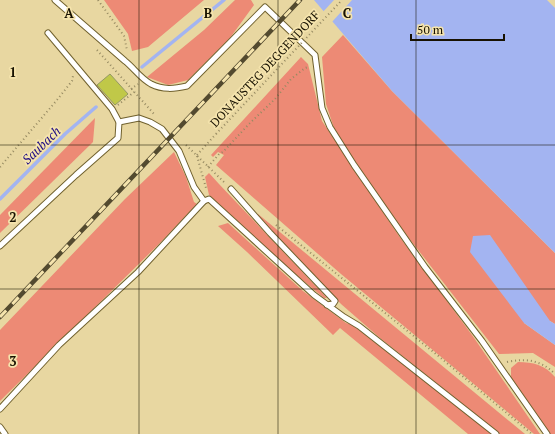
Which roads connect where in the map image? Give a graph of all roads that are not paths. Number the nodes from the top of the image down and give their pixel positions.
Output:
1 (55, 0) edge
2 (48, 33) dead end
3 (119, 122) junction
4 (231, 189) road end
5 (204, 201) junction
6 (0, 246) edge
7 (328, 305) junction
8 (0, 409) edge
9 (0, 427) edge
10 (5, 434) edge
11 (496, 434) edge
12 (547, 434) edge

1 - 12 lane
2 - 3 lane
3 - 5 lane
3 - 6 lane
4 - 7 lane
5 - 7 lane
5 - 8 lane
7 - 11 lane
9 - 10 lane

